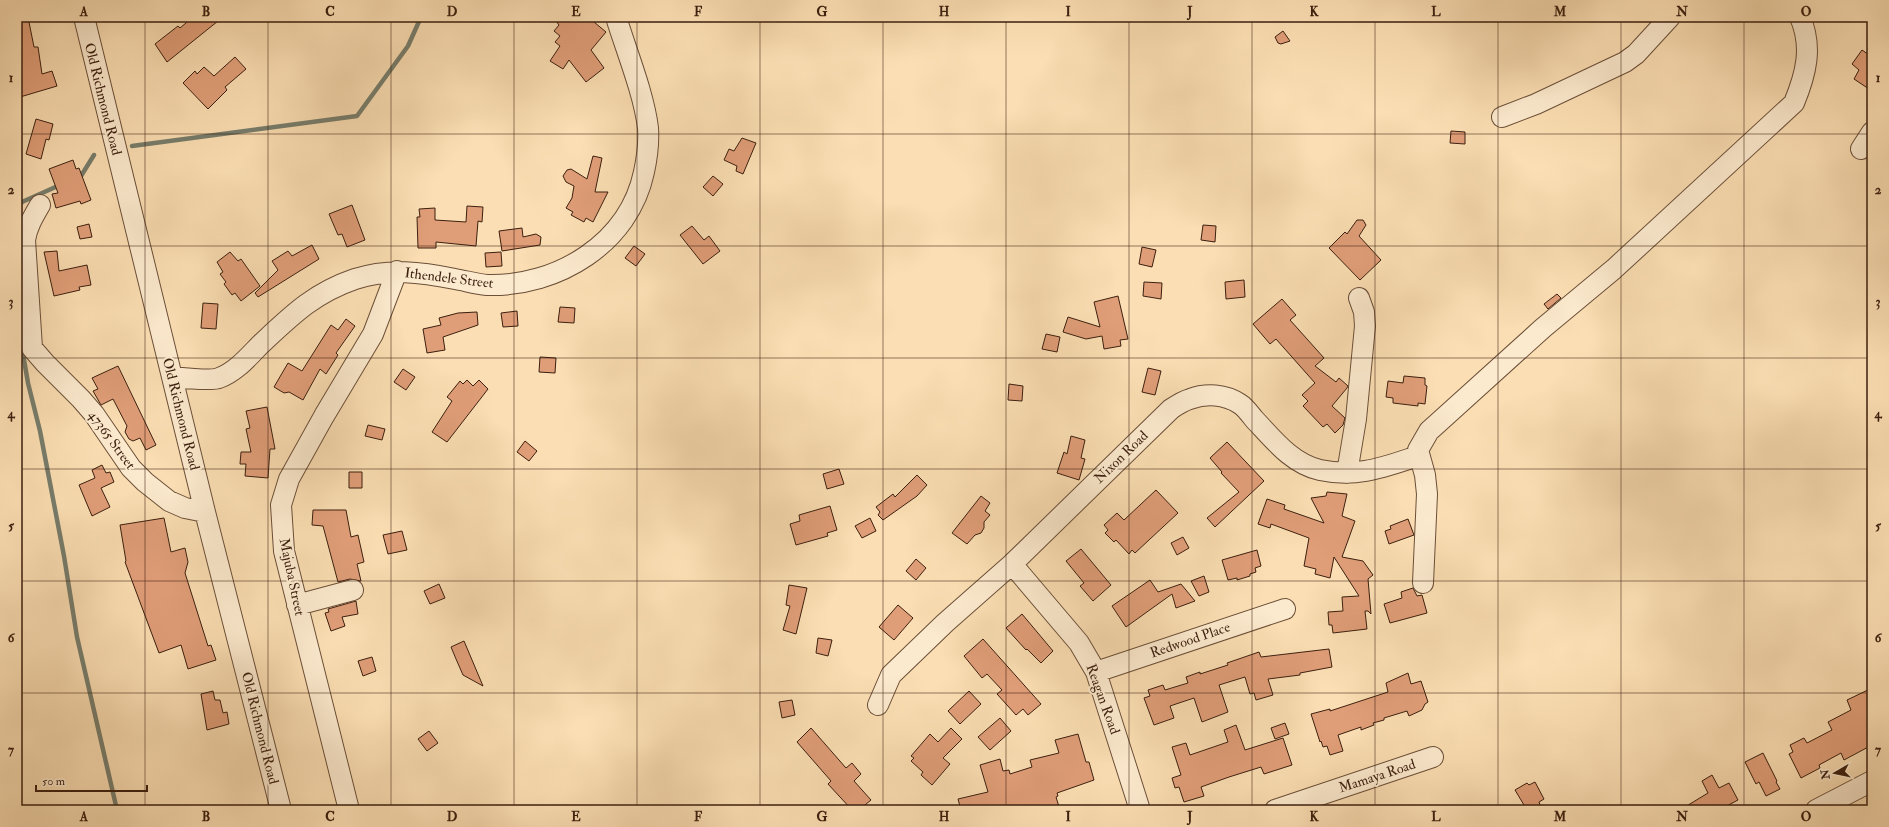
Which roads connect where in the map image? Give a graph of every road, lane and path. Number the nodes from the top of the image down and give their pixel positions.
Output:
1 (84, 17) edge
2 (616, 17) edge
3 (1670, 17) edge
4 (1800, 17) edge
5 (1502, 117) dead end
6 (1872, 132) edge
7 (1861, 149) dead end
8 (40, 205) dead end
9 (397, 271) junction
10 (1359, 298) dead end
11 (173, 377) junction
12 (1418, 456) junction
13 (1348, 473) junction
14 (205, 512) junction
15 (1012, 564) junction
16 (1423, 584) dead end
17 (352, 590) dead end
18 (297, 606) junction
19 (1285, 610) dead end
20 (1096, 672) junction
21 (878, 705) dead end
22 (1433, 757) dead end
23 (1872, 781) edge
24 (281, 810) edge
25 (349, 810) edge
26 (1140, 810) edge
27 (1275, 810) edge
28 (1816, 810) edge

1 - 11 street, Old Richmond Road
2 - 9 street, Ithendele Street
3 - 5 street
4 - 12 street
6 - 7 street
8 - 14 street, 47365 Street
9 - 11 street, Ithendele Street
9 - 18 street, Majuba Street
10 - 13 street
11 - 14 street, Old Richmond Road
12 - 13 street, Nixon Road
12 - 16 street
13 - 15 street, Nixon Road
14 - 24 street, Old Richmond Road
15 - 20 street, Reagan Road
15 - 21 street, Nixon Road
17 - 18 street
18 - 25 street, Majuba Street
19 - 20 street, Redwood Place
20 - 26 street, Reagan Road
22 - 27 street, Mamaya Road
23 - 28 street

